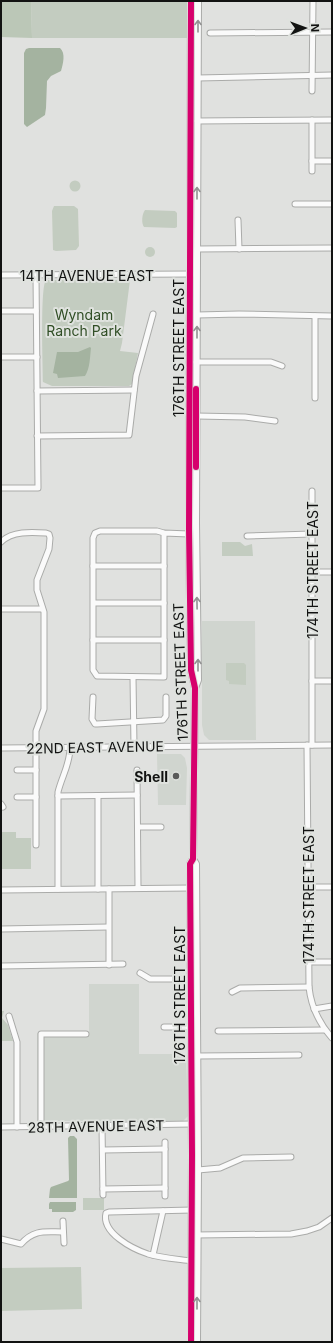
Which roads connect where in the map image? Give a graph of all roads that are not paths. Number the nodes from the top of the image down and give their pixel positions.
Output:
1 (191, 1) edge
2 (198, 1) edge
3 (313, 1) edge
4 (313, 32) junction
5 (332, 32) edge
6 (210, 33) dead end
7 (191, 44) junction
8 (313, 75) junction
9 (332, 75) edge
10 (198, 78) junction
11 (312, 91) dead end
12 (312, 120) junction
13 (332, 120) edge
14 (197, 121) junction
15 (312, 161) junction
16 (332, 161) edge
17 (312, 171) dead end
18 (191, 201) junction
19 (295, 204) dead end
20 (332, 204) edge
21 (238, 220) dead end
22 (332, 248) edge
23 (197, 249) junction
24 (239, 249) junction
25 (193, 274) junction
26 (1, 275) edge
27 (36, 275) junction
28 (36, 311) junction
29 (1, 312) edge
30 (153, 314) dead end
31 (197, 315) junction
32 (315, 316) junction
33 (332, 316) edge
34 (1, 357) edge
35 (37, 357) junction
36 (196, 362) junction
37 (282, 366) dead end
38 (134, 390) junction
39 (37, 391) junction
40 (190, 391) junction
41 (196, 391) junction
42 (315, 398) dead end
43 (197, 416) junction
44 (275, 421) dead end
45 (37, 436) junction
46 (1, 488) edge
47 (189, 490) junction
48 (312, 491) dead end
49 (196, 523) junction
50 (164, 533) junction
51 (189, 534) junction
52 (312, 534) junction
53 (247, 536) dead end
54 (1, 542) edge
55 (93, 566) junction
56 (164, 566) junction
57 (197, 566) junction
58 (312, 572) junction
59 (332, 572) edge
60 (94, 603) junction
61 (164, 603) junction
62 (1, 609) edge
63 (42, 609) junction
64 (93, 640) junction
65 (164, 640) junction
66 (134, 677) junction
67 (312, 681) junction
68 (332, 681) edge
69 (195, 688) junction
70 (93, 697) dead end
71 (166, 697) dead end
72 (134, 721) junction
73 (310, 745) junction
74 (332, 745) edge
75 (134, 747) junction
76 (194, 747) junction
77 (1, 748) edge
78 (36, 748) junction
79 (70, 748) junction
80 (17, 770) dead end
81 (36, 770) junction
82 (137, 770) dead end
83 (138, 795) junction
84 (58, 796) junction
85 (98, 796) junction
86 (17, 797) dead end
87 (36, 797) junction
88 (138, 827) junction
89 (161, 827) dead end
90 (36, 845) dead end
91 (193, 859) junction
92 (308, 887) junction
93 (332, 887) edge
94 (138, 888) junction
95 (191, 888) junction
96 (98, 889) junction
97 (109, 889) junction
98 (1, 890) edge
99 (58, 890) junction
100 (108, 927) junction
101 (1, 928) edge
102 (308, 962) junction
103 (332, 962) edge
104 (109, 964) junction
105 (123, 964) dead end
106 (1, 966) edge
107 (140, 973) dead end
108 (192, 976) junction
109 (309, 987) junction
110 (232, 992) dead end
111 (197, 1004) junction
112 (332, 1006) edge
113 (314, 1009) junction
114 (10, 1016) dead end
115 (164, 1027) dead end
116 (191, 1027) junction
117 (325, 1030) junction
118 (218, 1031) dead end
119 (86, 1034) dead end
120 (332, 1038) edge
121 (299, 1055) dead end
122 (197, 1056) junction
123 (192, 1124) junction
124 (102, 1126) junction
125 (1, 1127) edge
126 (17, 1127) junction
127 (41, 1127) junction
128 (165, 1142) dead end
129 (103, 1150) junction
130 (165, 1150) junction
131 (198, 1151) junction
132 (291, 1157) dead end
133 (198, 1170) junction
134 (165, 1188) junction
135 (103, 1189) junction
136 (103, 1195) dead end
137 (165, 1196) dead end
138 (192, 1210) junction
139 (163, 1211) junction
140 (332, 1218) edge
141 (63, 1221) dead end
142 (63, 1232) junction
143 (195, 1235) junction
144 (1, 1239) edge
145 (64, 1243) dead end
146 (153, 1255) junction
147 (192, 1261) junction
148 (191, 1342) edge
149 (197, 1342) edge

1 - 7 main road, 176TH STREET EAST
10 -> 2 main road, 176TH STREET EAST
3 - 4 street
4 - 5 street
4 - 6 street
4 - 8 street
7 - 10 main road
7 - 18 main road, 176TH STREET EAST
8 - 9 street
8 - 10 street
8 - 11 street
10 - 14 main road, 176TH STREET EAST
12 - 13 street
12 - 14 street
12 - 15 street
23 -> 14 main road, 176TH STREET EAST
15 - 16 street
15 - 17 street
18 - 23 main road
18 - 25 main road, 176TH STREET EAST
19 - 20 street
21 - 24 street
22 - 24 street
23 - 24 street
23 - 25 main road, 176TH STREET EAST
25 - 27 street, 14TH AVENUE EAST
25 - 31 main road, 176TH STREET EAST
25 - 40 main road, 176TH STREET EAST
26 - 27 street, 14TH AVENUE EAST
27 - 28 street
28 - 29 street
28 - 35 street
30 - 38 street
31 - 32 street
36 -> 31 main road, 176TH STREET EAST
32 - 33 street
32 - 42 street
34 - 35 street
35 - 39 street
36 - 37 street
36 - 41 main road, 176TH STREET EAST
38 - 39 street
38 - 45 street
39 - 45 street
40 - 41 main road
40 - 47 main road, 176TH STREET EAST
41 - 43 main road, 176TH STREET EAST
43 - 44 street
43 - 49 main road, 176TH STREET EAST
45 - 46 street
47 - 49 main road
47 - 51 main road, 176TH STREET EAST
48 - 52 street, 174TH STREET EAST
49 - 57 main road, 176TH STREET EAST
50 - 51 street
50 - 55 street
50 - 56 street
51 - 57 main road
51 - 69 main road, 176TH STREET EAST
52 - 53 street
52 - 58 street, 174TH STREET EAST
54 - 63 street
55 - 56 street
55 - 60 street
56 - 61 street
69 -> 57 main road, 176TH STREET EAST
58 - 59 street
58 - 67 street, 174TH STREET EAST
60 - 61 street
60 - 64 street
61 - 65 street
62 - 63 street
63 - 78 street
64 - 65 street
64 - 66 street
65 - 66 street
66 - 72 street
67 - 68 street
67 - 73 street, 174TH STREET EAST
69 - 76 main road, 176TH STREET EAST
70 - 72 street
71 - 72 street
72 - 75 street
73 - 74 street, 22ND EAST AVENUE
73 - 76 street, 22ND EAST AVENUE
73 - 92 street, 174TH STREET EAST
75 - 76 street, 22ND EAST AVENUE
75 - 79 street, 22ND EAST AVENUE
76 - 91 main road, 176TH STREET EAST
77 - 78 street, 22ND EAST AVENUE
78 - 79 street, 22ND EAST AVENUE
78 - 81 street
79 - 84 street
80 - 81 street
81 - 87 street
82 - 83 street
83 - 85 street
83 - 88 street
84 - 85 street
84 - 99 street
85 - 96 street
86 - 87 street
87 - 90 street
88 - 89 street
88 - 94 street
91 - 95 main road, 176TH STREET EAST
91 - 111 main road, 176TH STREET EAST
92 - 93 street
92 - 102 street, 174TH STREET EAST
94 - 95 street
94 - 97 street
95 - 108 main road, 176TH STREET EAST
96 - 97 street
96 - 99 street
97 - 100 street
98 - 99 street
100 - 101 street
100 - 104 street
102 - 103 street
102 - 109 street, 174TH STREET EAST
104 - 105 street
104 - 106 street
107 - 108 street
108 - 111 main road
108 - 116 main road, 176TH STREET EAST
109 - 110 street
109 - 113 street, 174TH STREET EAST
111 - 122 main road, 176TH STREET EAST
112 - 113 street
113 - 117 street, 174TH STREET EAST
114 - 126 street
115 - 116 street
116 - 123 main road, 176TH STREET EAST
117 - 118 street
117 - 120 street, 174TH STREET EAST
119 - 127 street
121 - 122 street
122 - 131 main road, 176TH STREET EAST
123 - 124 street, 28TH AVENUE EAST
123 - 131 main road
123 - 138 main road, 176TH STREET EAST
124 - 127 street, 28TH AVENUE EAST
124 - 129 street
125 - 126 street, 28TH AVENUE EAST
126 - 127 street, 28TH AVENUE EAST
128 - 130 street
129 - 130 street
129 - 135 street
130 - 134 street
131 - 133 main road, 176TH STREET EAST
132 - 133 street
133 - 143 main road, 176TH STREET EAST
134 - 135 street
134 - 137 street
135 - 136 street
138 - 139 street
138 - 143 main road, 176TH STREET EAST
139 - 146 street
139 - 146 street
140 - 143 street
141 - 142 street
142 - 144 street
142 - 145 street
143 - 147 main road, 176TH STREET EAST
149 -> 143 main road, 176TH STREET EAST
146 - 147 street
147 - 148 main road, 176TH STREET EAST

